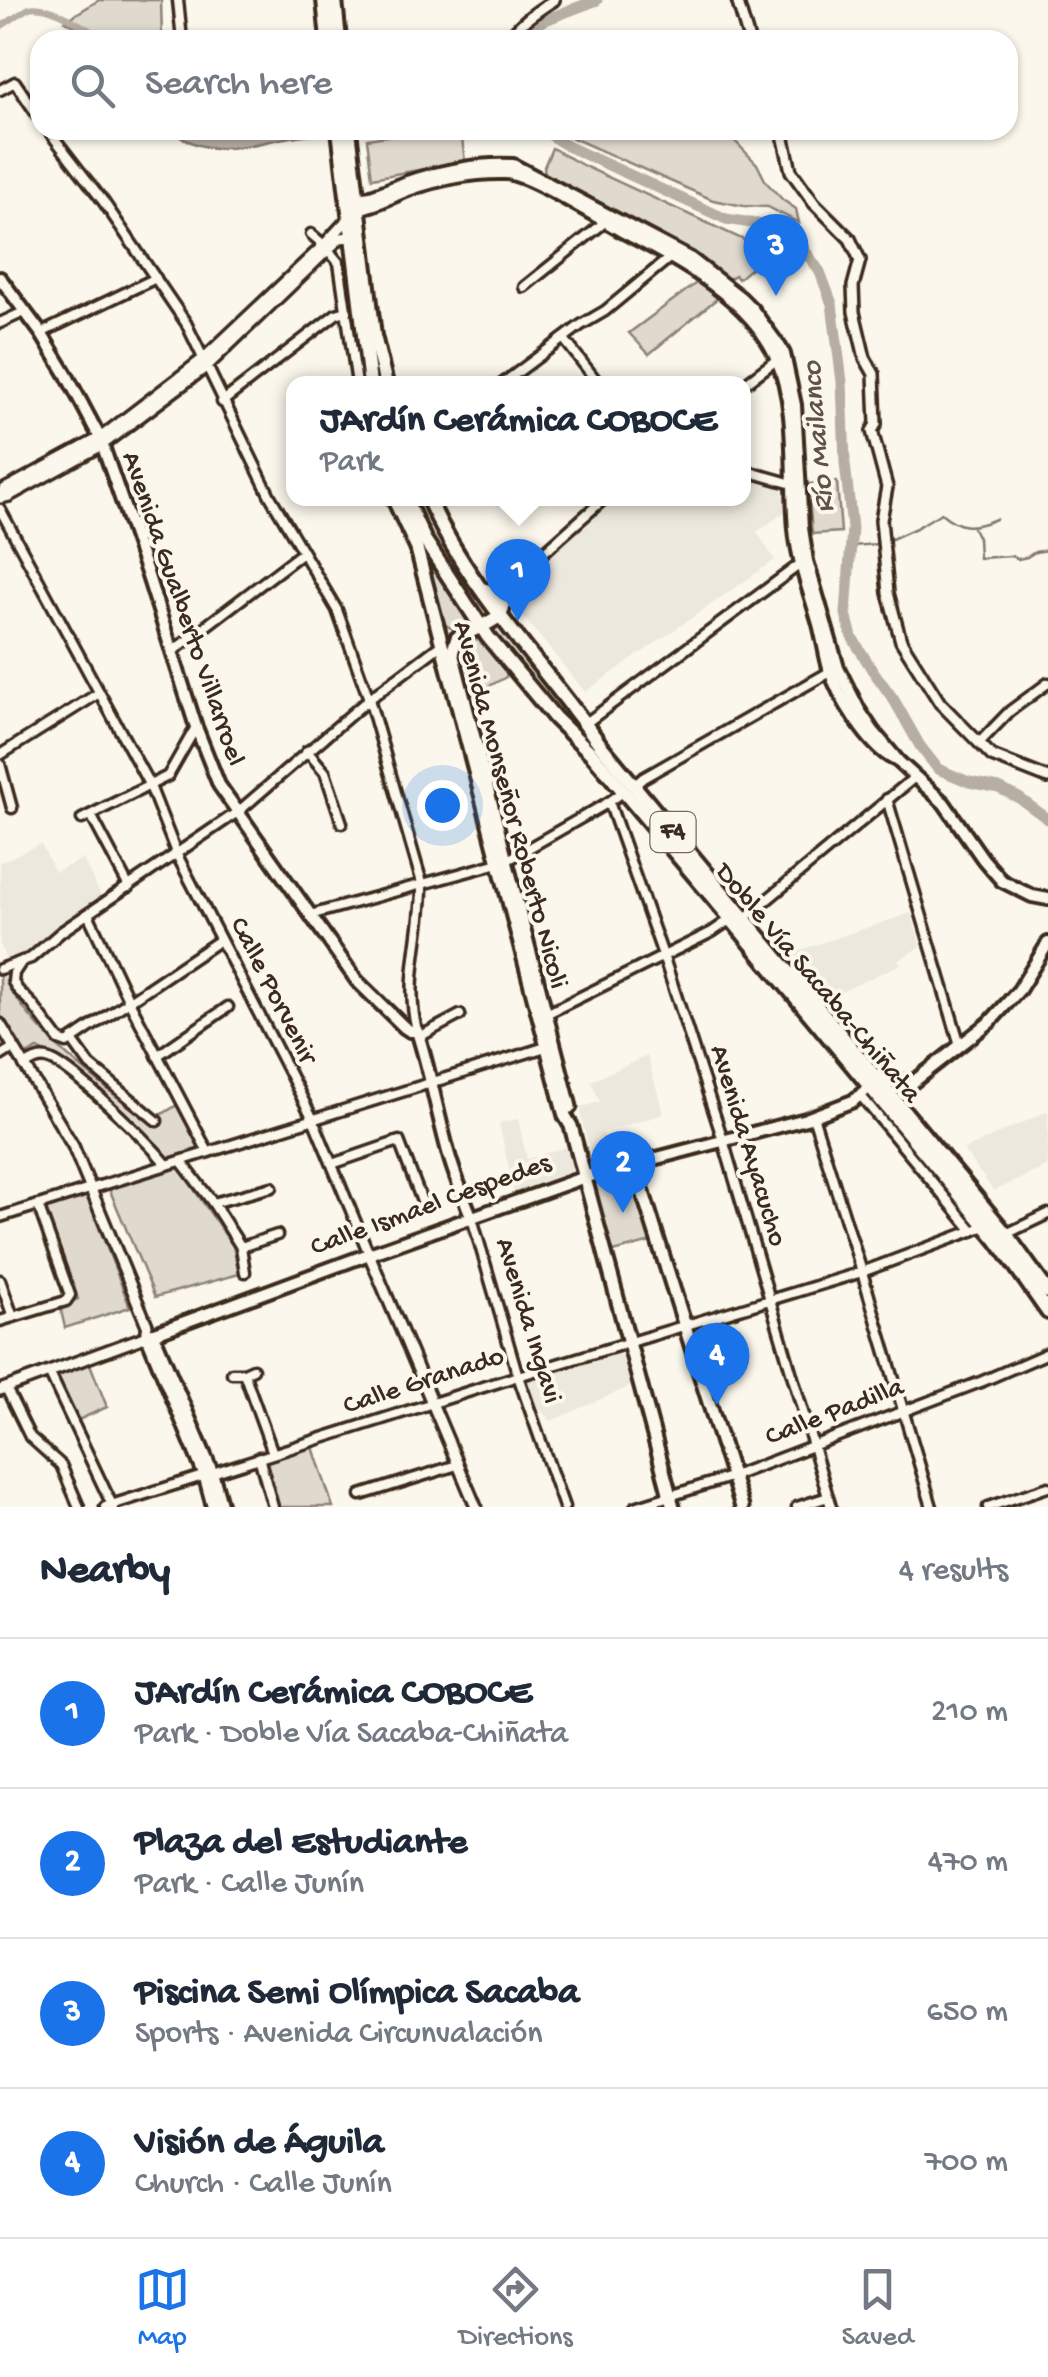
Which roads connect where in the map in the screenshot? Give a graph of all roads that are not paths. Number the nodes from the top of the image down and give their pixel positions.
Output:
1 (178, 0) edge
2 (324, 0) edge
3 (335, 0) edge
4 (554, 0) edge
5 (737, 0) edge
6 (181, 30) edge
7 (327, 30) edge
8 (338, 30) edge
9 (515, 30) edge
10 (746, 30) edge
11 (0, 90) edge
12 (30, 104) edge
13 (55, 140) edge
14 (341, 140) edge
15 (349, 140) edge
16 (784, 140) edge
17 (532, 178) junction
18 (350, 181) junction
19 (355, 209) junction
20 (605, 222) junction
21 (311, 234) dead end
22 (352, 237) junction
23 (326, 247) junction
24 (674, 254) junction
25 (0, 278) edge
26 (156, 278) junction
27 (524, 286) dead end
28 (26, 311) junction
29 (346, 311) junction
30 (0, 323) edge
31 (42, 333) junction
32 (564, 338) junction
33 (780, 356) junction
34 (204, 363) junction
35 (356, 376) edge
36 (369, 376) edge
37 (384, 376) edge
38 (513, 376) edge
39 (593, 376) edge
40 (751, 380) edge
41 (222, 402) junction
42 (101, 441) junction
43 (751, 472) edge
44 (796, 485) junction
45 (0, 497) edge
46 (396, 506) edge
47 (408, 506) edge
48 (431, 506) edge
49 (596, 506) edge
50 (0, 509) edge
51 (302, 552) junction
52 (800, 565) junction
53 (480, 588) junction
54 (497, 594) junction
55 (500, 616) junction
56 (436, 624) junction
57 (480, 627) junction
58 (462, 634) junction
59 (441, 644) junction
60 (173, 651) junction
61 (834, 670) junction
62 (1048, 683) edge
63 (100, 693) junction
64 (369, 698) junction
65 (586, 723) junction
66 (196, 727) junction
67 (979, 743) junction
68 (307, 751) junction
69 (0, 755) edge
70 (0, 764) edge
71 (915, 776) junction
72 (1048, 778) edge
73 (150, 786) junction
74 (628, 789) junction
75 (887, 800) junction
76 (610, 802) junction
77 (12, 808) dead end
78 (238, 811) junction
79 (342, 822) dead end
80 (177, 854) junction
81 (502, 862) junction
82 (422, 883) junction
83 (130, 887) junction
84 (1048, 899) edge
85 (88, 914) junction
86 (310, 916) junction
87 (738, 918) junction
88 (220, 940) junction
89 (1048, 943) edge
90 (662, 955) junction
91 (22, 961) junction
92 (0, 969) edge
93 (129, 1001) junction
94 (228, 1007) dead end
95 (460, 1015) dead end
96 (542, 1016) junction
97 (0, 1024) edge
98 (418, 1034) junction
99 (72, 1040) junction
100 (550, 1046) junction
101 (960, 1046) junction
102 (13, 1048) junction
103 (0, 1056) edge
104 (158, 1056) junction
105 (24, 1066) junction
106 (432, 1082) junction
107 (870, 1088) junction
108 (813, 1116) junction
109 (313, 1119) junction
110 (157, 1121) dead end
111 (722, 1140) junction
112 (208, 1152) junction
113 (181, 1161) junction
114 (332, 1164) junction
115 (634, 1164) junction
116 (168, 1165) junction
117 (585, 1177) junction
118 (272, 1186) dead end
119 (90, 1190) junction
120 (213, 1203) junction
121 (423, 1204) dead end
122 (38, 1205) junction
123 (1048, 1214) edge
124 (0, 1217) edge
125 (472, 1218) junction
126 (979, 1228) junction
127 (1006, 1234) junction
128 (277, 1235) dead end
129 (241, 1247) junction
130 (369, 1254) junction
131 (245, 1272) dead end
132 (862, 1272) junction
133 (0, 1281) edge
134 (1048, 1292) edge
135 (770, 1300) junction
136 (1048, 1312) edge
137 (13, 1317) junction
138 (0, 1321) edge
139 (685, 1325) junction
140 (149, 1331) junction
141 (630, 1342) junction
142 (1048, 1354) edge
143 (254, 1368) dead end
144 (49, 1372) junction
145 (232, 1373) dead end
146 (244, 1373) junction
147 (518, 1376) junction
148 (3, 1389) edge
149 (432, 1405) junction
150 (904, 1410) junction
151 (812, 1446) junction
152 (273, 1453) junction
153 (259, 1457) junction
154 (457, 1466) junction
155 (208, 1473) junction
156 (732, 1476) junction
157 (1048, 1487) edge
158 (361, 1496) dead end
159 (672, 1502) edge
160 (829, 1502) edge
161 (110, 1506) edge
162 (79, 1507) edge
163 (213, 1507) edge
164 (222, 1507) edge
165 (272, 1507) edge
166 (476, 1507) edge
167 (564, 1507) edge
168 (635, 1507) edge
169 (742, 1507) edge
170 (796, 1507) edge
171 (932, 1507) edge
172 (988, 1507) edge

1 - 6 street
2 - 7 highway
3 - 8 highway
4 - 9 street
5 - 10 street
11 - 12 street
13 - 26 street
14 - 18 highway
15 - 18 highway
16 - 67 street
17 - 19 main road
17 - 20 main road
17 - 24 main road
18 - 19 highway
19 - 22 highway
19 - 23 street
19 - 37 highway
20 - 24 main road
20 - 27 street
21 - 23 street
22 - 23 street
22 - 36 highway
23 - 29 street
23 - 34 street
24 - 32 street
24 - 33 main road
25 - 28 main road, Avenida Gualberto Villarroel
26 - 31 street
26 - 34 street
28 - 30 street
28 - 31 main road, Avenida Gualberto Villarroel
29 - 35 street
29 - 41 street
31 - 42 main road, Avenida Gualberto Villarroel
32 - 38 street
32 - 39 street
33 - 40 street
33 - 44 main road
34 - 41 street
34 - 42 street
41 - 51 street
42 - 45 street
42 - 60 main road, Avenida Gualberto Villarroel
43 - 44 street
44 - 52 main road
44 - 61 main road
46 - 56 main road, Avenida Monseñor Roberto Nicoli
47 - 57 highway, Doble Vía Sacaba-Chiñata / F4
48 - 53 highway, Doble Vía Sacaba-Chiñata / F4
49 - 54 street
50 - 63 street, Calle Porvenir
51 - 60 street
51 - 64 street
52 - 61 main road
52 - 65 street
53 - 54 highway
53 - 55 highway, Doble Vía Sacaba-Chiñata / F4
54 - 55 highway
55 - 57 highway
55 - 65 highway, Doble Vía Sacaba-Chiñata / F4
56 - 58 main road
56 - 59 main road, Avenida Monseñor Roberto Nicoli
57 - 58 main road, Avenida Monseñor Roberto Nicoli
57 - 74 highway, Doble Vía Sacaba-Chiñata / F4
58 - 81 main road, Avenida Monseñor Roberto Nicoli
59 - 64 street
59 - 81 main road, Avenida Monseñor Roberto Nicoli
60 - 66 main road, Avenida Gualberto Villarroel
61 - 71 main road
61 - 74 street
62 - 67 street
63 - 69 street
63 - 73 street, Calle Porvenir
64 - 68 street
64 - 82 street
65 - 74 highway, Doble Vía Sacaba-Chiñata / F4
66 - 73 street
66 - 78 main road, Avenida Gualberto Villarroel
67 - 72 street
68 - 78 street
68 - 79 street
70 - 77 street
71 - 75 street
71 - 84 main road
73 - 80 street, Calle Porvenir
73 - 83 street
74 - 76 street
74 - 87 highway, Doble Vía Sacaba-Chiñata / F4
75 - 87 street
75 - 101 street
76 - 81 street
76 - 90 street, Avenida Ayacucho
78 - 80 street
78 - 86 main road, Avenida Gualberto Villarroel
80 - 83 street
80 - 88 street, Calle Porvenir
81 - 82 street
81 - 96 main road, Avenida Monseñor Roberto Nicoli
82 - 86 street
82 - 98 street
83 - 85 street
85 - 91 street
85 - 93 street
86 - 98 main road, Avenida Gualberto Villarroel
87 - 90 street
87 - 107 highway, Doble Vía Sacaba-Chiñata / F4
88 - 93 street
88 - 109 street, Calle Porvenir
89 - 101 main road, Calle Ismael Cespedes
90 - 96 street
90 - 111 street, Avenida Ayacucho
91 - 92 street
91 - 99 street
93 - 99 street
93 - 104 street
94 - 104 street
95 - 98 street
96 - 100 main road, Avenida Monseñor Roberto Nicoli
97 - 102 street
98 - 106 main road, Avenida Ingavi
99 - 110 street
100 - 106 street
100 - 117 main road, Avenida Monseñor Roberto Nicoli
101 - 107 main road, Calle Ismael Cespedes
102 - 103 street
102 - 105 street
104 - 112 street
105 - 116 street
105 - 119 street
106 - 109 street
106 - 125 main road, Avenida Ingavi
107 - 108 main road, Calle Ismael Cespedes
107 - 126 highway, Doble Vía Sacaba-Chiñata / F4
107 - 127 highway, Doble Vía Sacaba-Chiñata / F4
108 - 111 main road, Calle Ismael Cespedes
108 - 132 street
109 - 112 street
109 - 114 street, Calle Porvenir
111 - 115 main road, Calle Ismael Cespedes
111 - 135 street, Avenida Ayacucho
112 - 113 street
113 - 116 street
113 - 120 street
114 - 121 street
114 - 130 street, Calle Porvenir
115 - 117 main road, Calle Ismael Cespedes
115 - 139 main road
116 - 119 street
117 - 125 main road, Calle Ismael Cespedes
117 - 141 main road, Avenida Monseñor Roberto Nicoli
118 - 120 street
119 - 122 street
119 - 140 street
120 - 129 street
122 - 124 street
122 - 137 street
123 - 127 street
125 - 130 main road, Calle Ismael Cespedes
125 - 147 street, Avenida Ingavi
126 - 132 street, Calle Granado
126 - 136 highway, Doble Vía Sacaba-Chiñata / F4
127 - 134 highway, Doble Vía Sacaba-Chiñata / F4
128 - 129 street
129 - 131 street
130 - 140 main road, Calle Ismael Cespedes
130 - 149 street, Calle Porvenir
132 - 135 street, Calle Granado
132 - 150 street
133 - 137 street
135 - 139 street, Calle Granado
135 - 151 street, Avenida Ayacucho
137 - 138 street
139 - 141 street, Calle Granado
139 - 156 main road
140 - 144 street, Calle Ismael Cespedes
140 - 155 main road
141 - 147 street, Calle Granado
141 - 159 main road, Avenida Monseñor Roberto Nicoli
142 - 150 street, Calle Padilla
143 - 146 street
144 - 148 street, Calle Ismael Cespedes
144 - 161 street
145 - 146 street
146 - 152 street
147 - 149 street, Calle Granado
147 - 167 street, Avenida Ingavi
148 - 162 street
149 - 152 street, Calle Granado
149 - 154 street, Calle Porvenir
150 - 151 street, Calle Padilla
150 - 171 street
151 - 156 street, Calle Padilla
151 - 160 street, Avenida Ayacucho
152 - 153 street, Calle Granado
153 - 155 street, Calle Granado
153 - 165 street
154 - 158 street
154 - 166 street, Calle Porvenir
155 - 161 street, Calle Granado
155 - 163 main road
155 - 164 main road
156 - 159 street, Calle Padilla
156 - 169 main road
157 - 172 street
159 - 168 street, Calle Padilla
160 - 170 street

